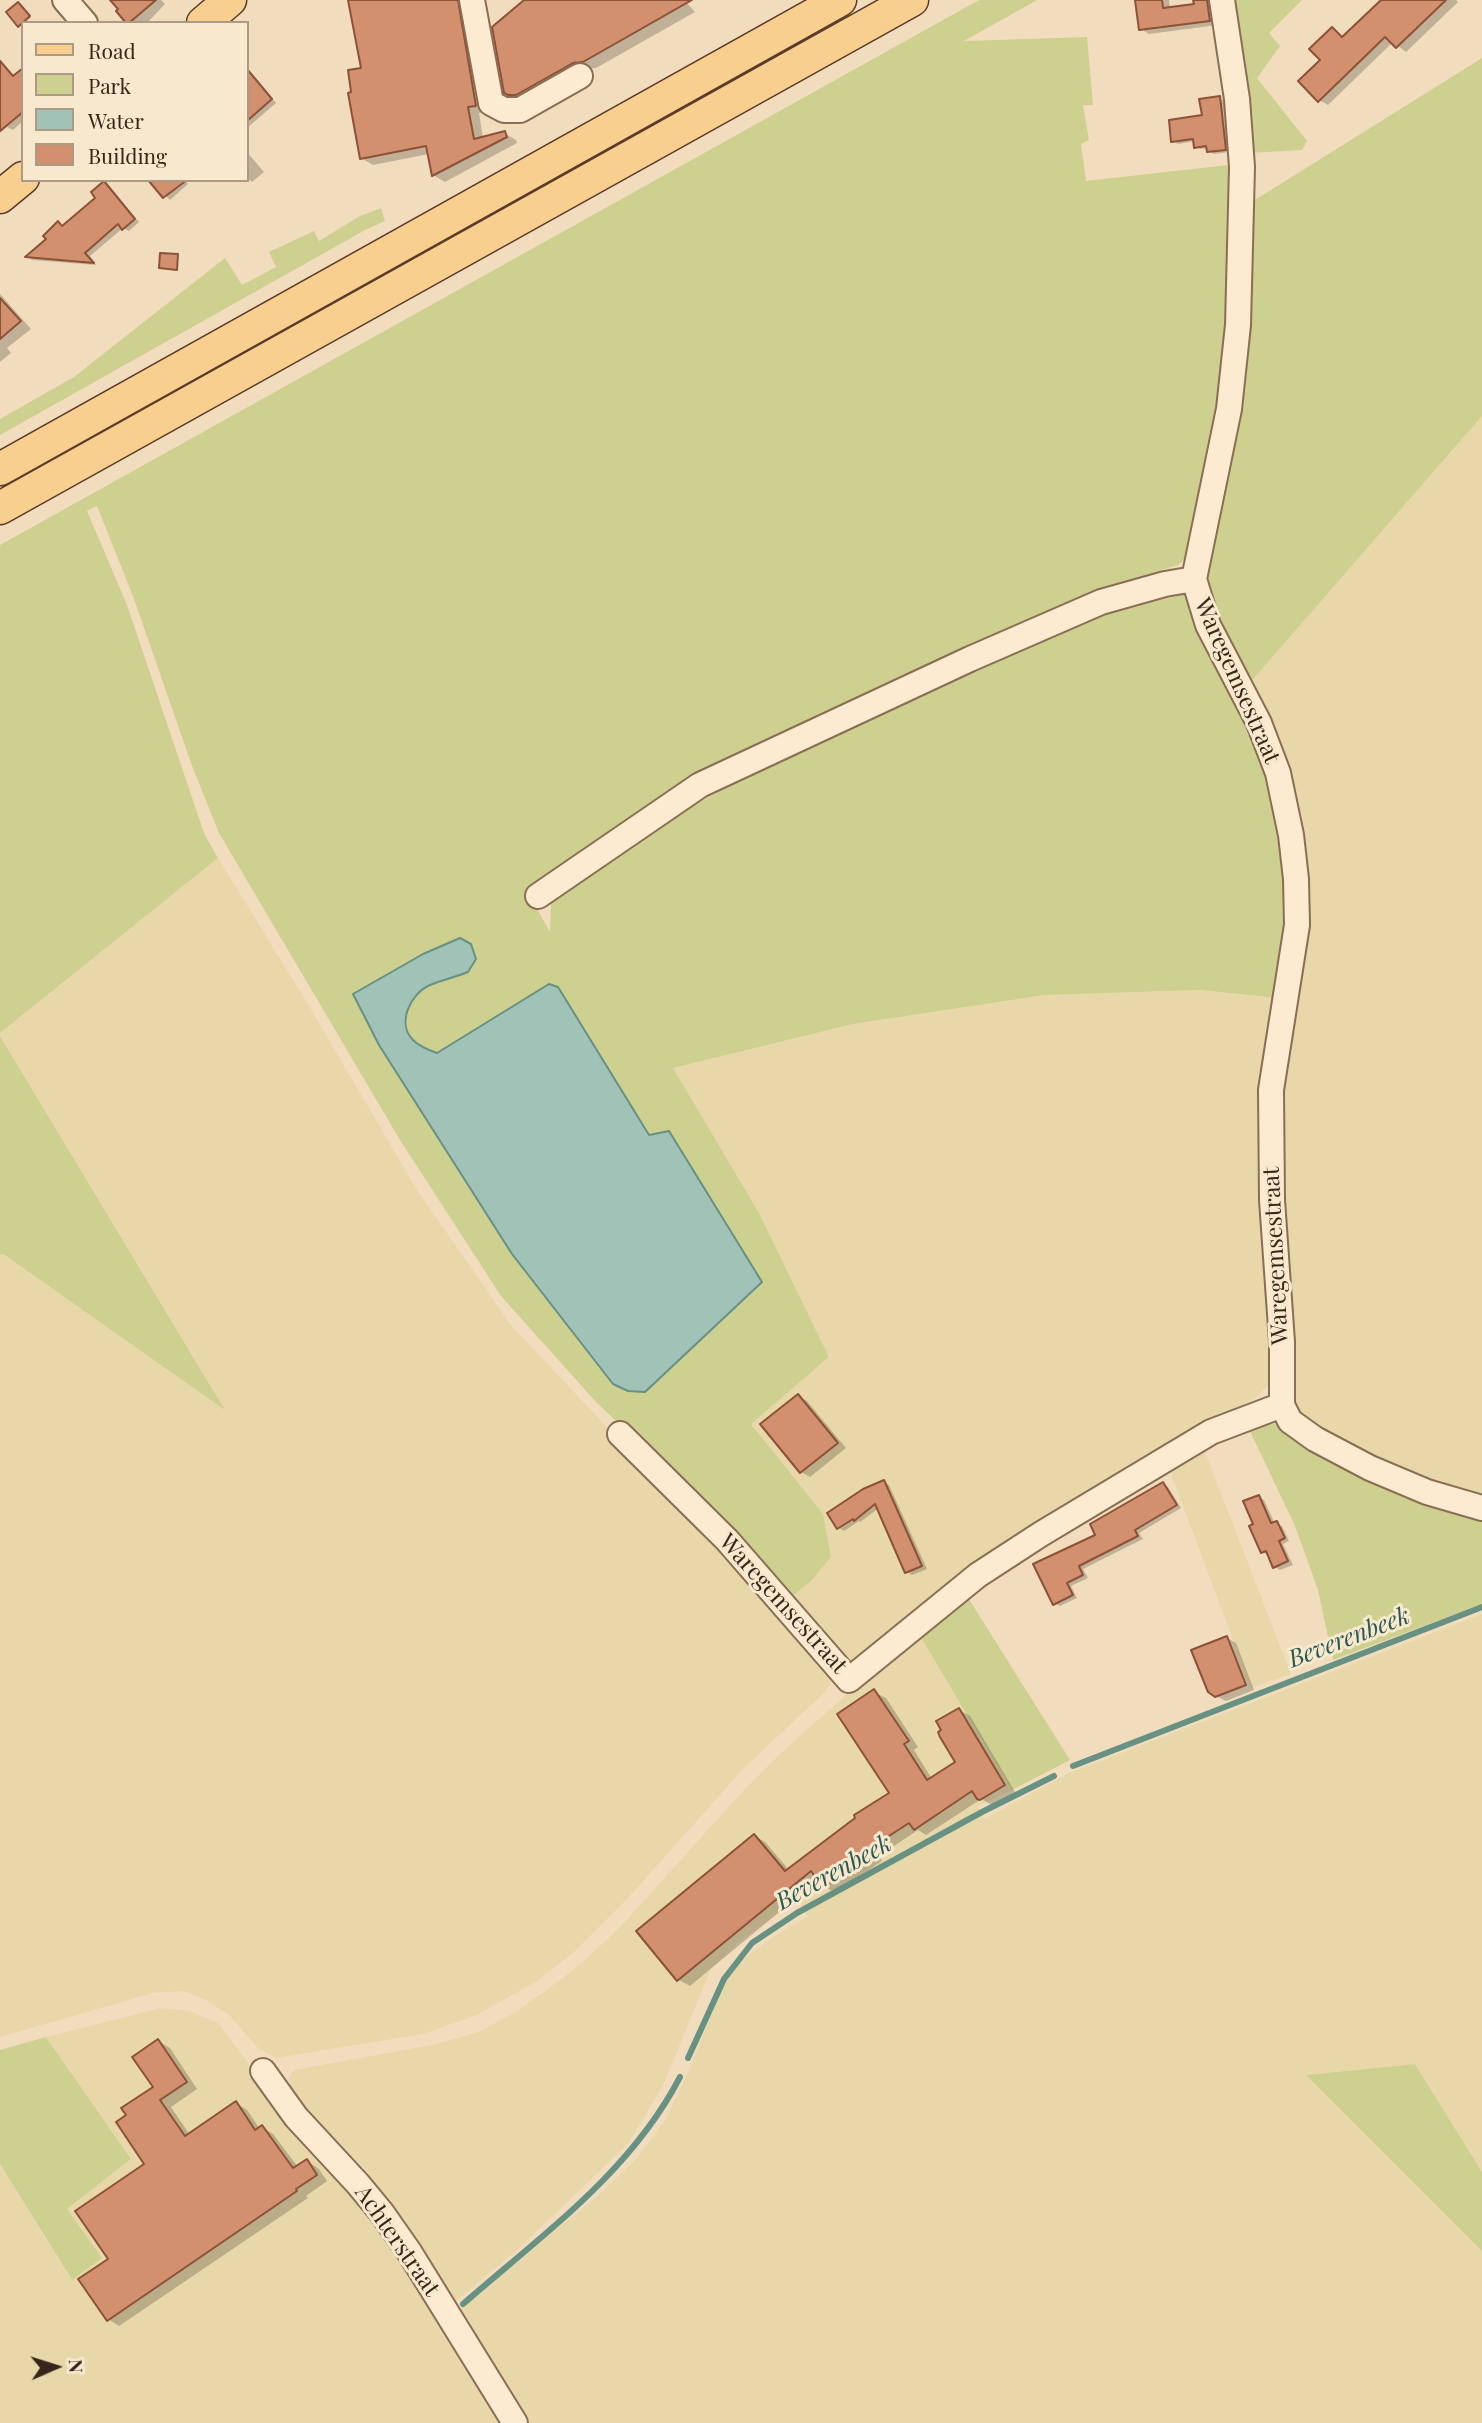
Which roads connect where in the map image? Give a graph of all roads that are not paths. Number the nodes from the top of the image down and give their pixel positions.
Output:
1 (65, 0) edge
2 (230, 0) edge
3 (473, 0) edge
4 (488, 0) edge
5 (839, 0) edge
6 (912, 0) edge
7 (1222, 0) edge
8 (83, 21) edge
9 (205, 21) edge
10 (580, 76) dead end
11 (21, 179) edge
12 (0, 197) edge
13 (0, 469) edge
14 (0, 508) edge
15 (1194, 579) junction
16 (538, 896) dead end
17 (1282, 1405) junction
18 (620, 1434) dead end
19 (1482, 1508) edge
20 (263, 2071) dead end
21 (515, 2423) edge

1 - 8 street
2 - 9 main road
3 - 4 street
3 - 10 street
5 - 13 main road
6 - 14 main road
7 - 15 street, Waregemsestraat
11 - 12 main road
15 - 16 street
15 - 17 street, Waregemsestraat
17 - 18 street, Waregemsestraat
17 - 19 street
20 - 21 street, Achterstraat

